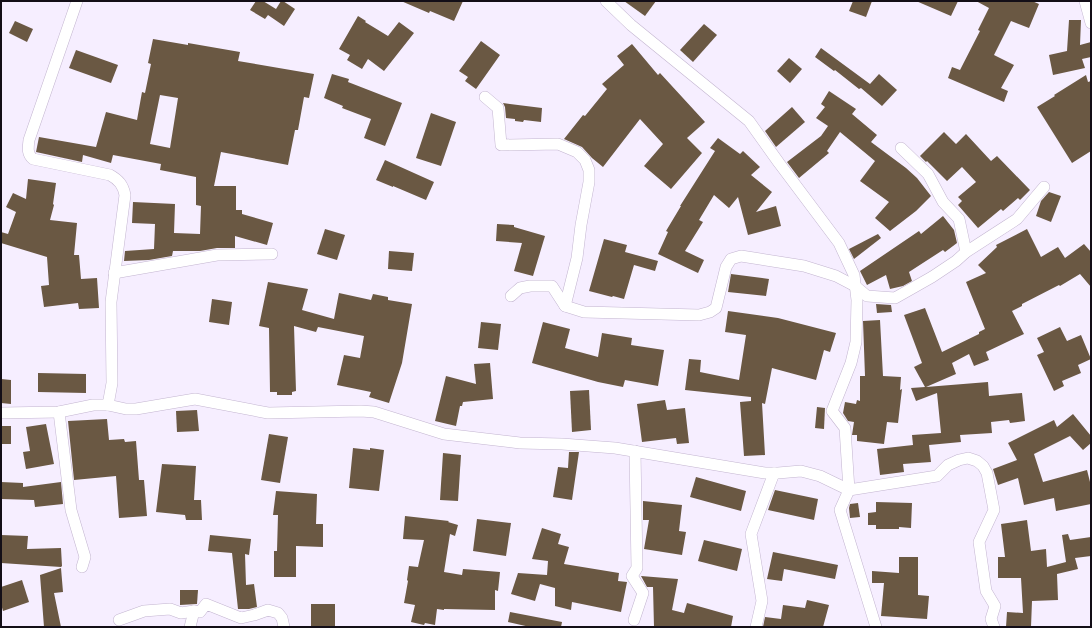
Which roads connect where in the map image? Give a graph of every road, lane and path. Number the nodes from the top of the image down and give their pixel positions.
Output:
1 (77, 1) edge
2 (606, 1) edge
3 (1086, 2) edge
4 (1091, 23) edge
5 (485, 97) dead end
6 (901, 148) dead end
7 (1044, 187) dead end
8 (966, 252) junction
9 (272, 254) dead end
10 (114, 273) junction
11 (855, 286) junction
12 (511, 296) dead end
13 (565, 306) junction
14 (108, 405) junction
15 (59, 412) junction
16 (1, 413) edge
17 (635, 451) junction
18 (774, 473) junction
19 (849, 490) junction
20 (82, 567) dead end
21 (194, 611) junction
22 (119, 620) dead end
23 (634, 620) dead end
24 (190, 627) edge
25 (284, 627) edge
26 (756, 627) edge
27 (876, 627) edge
28 (994, 627) edge

1 - 10 street
2 - 11 street
3 - 4 street
5 - 13 street
6 - 8 street
7 - 8 street
8 - 11 street
9 - 10 street
10 - 14 street
11 - 13 street
11 - 19 street
12 - 13 street
14 - 15 street
14 - 17 street
15 - 16 street
15 - 20 street
17 - 18 street
17 - 23 street
18 - 19 street
18 - 26 street
19 - 27 street
19 - 28 street
21 - 22 street
21 - 24 street
21 - 25 street

